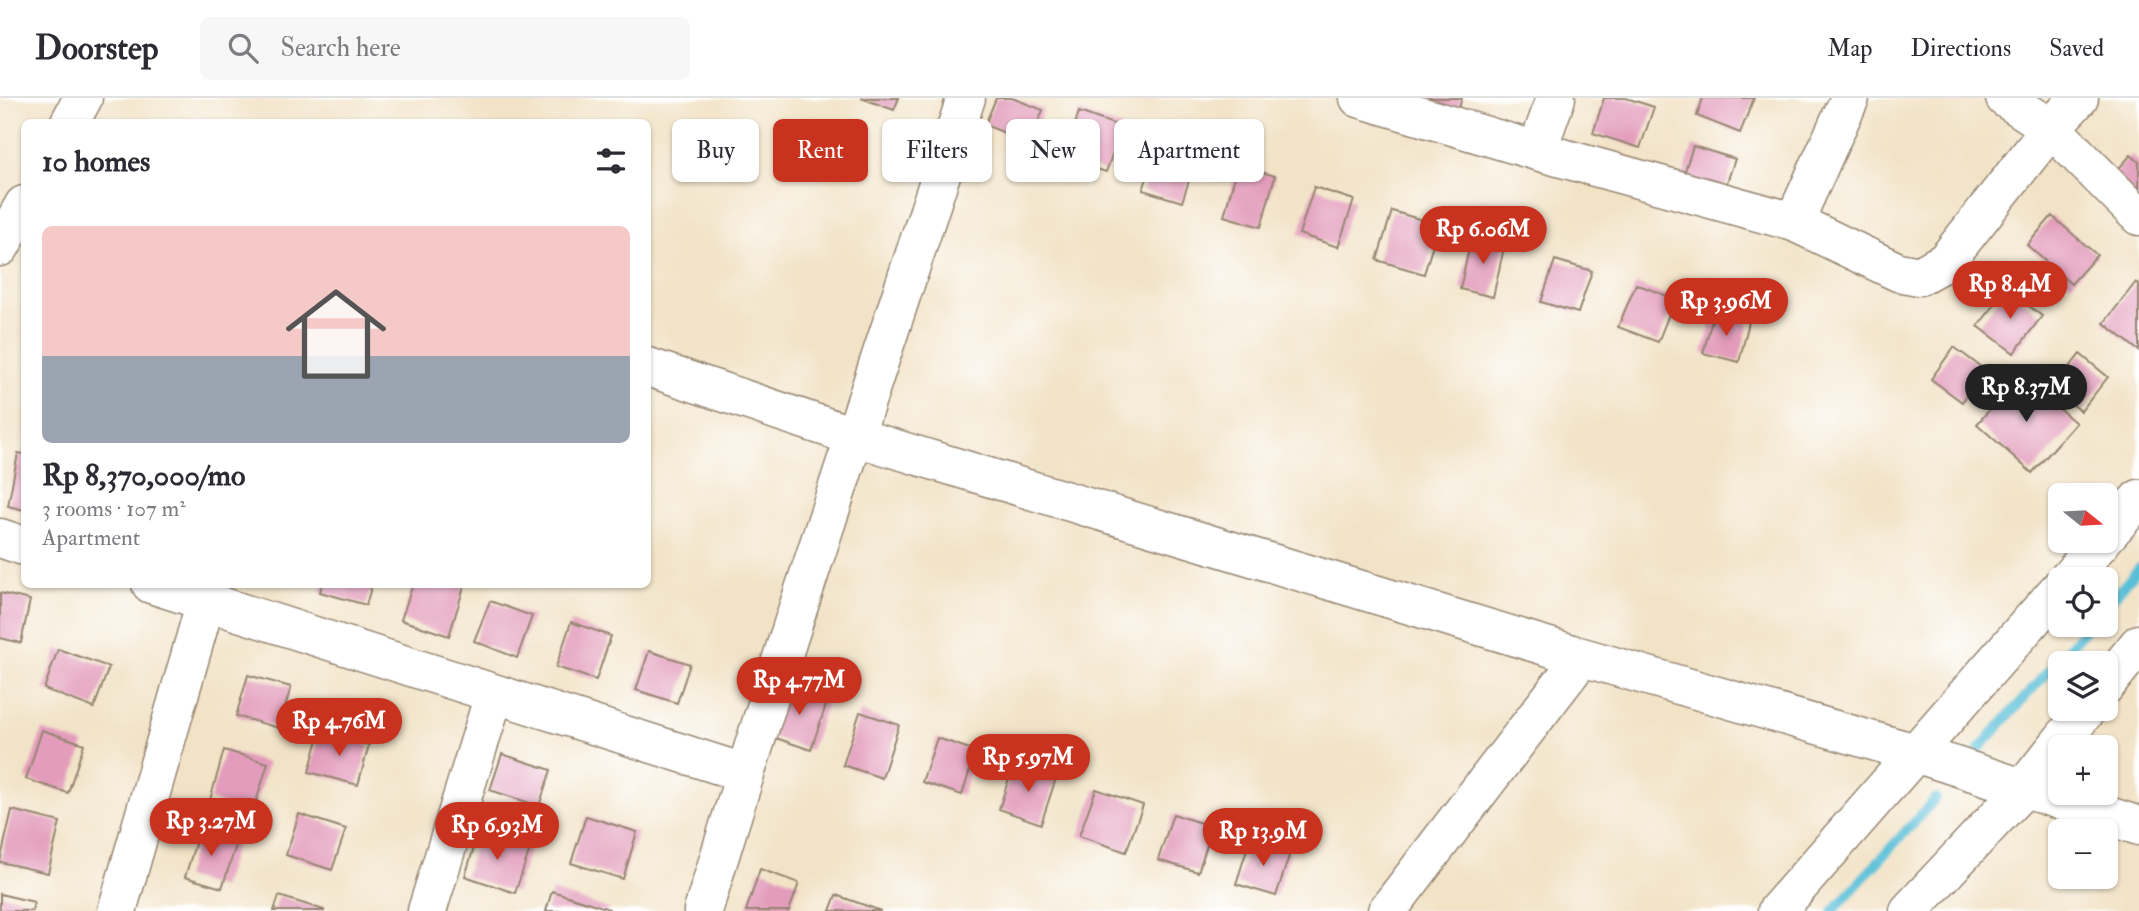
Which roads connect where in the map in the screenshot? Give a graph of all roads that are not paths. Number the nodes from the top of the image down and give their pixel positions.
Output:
1 (83, 98) edge
2 (966, 98) edge
3 (1359, 98) edge
4 (1556, 98) edge
5 (1850, 98) edge
6 (2005, 98) edge
7 (2079, 98) edge
8 (72, 119) edge
9 (2051, 128) junction
10 (1537, 151) junction
11 (21, 210) edge
12 (2139, 216) edge
13 (1794, 222) junction
14 (0, 247) edge
15 (651, 369) edge
16 (856, 437) junction
17 (2139, 499) edge
18 (2118, 522) edge
19 (0, 538) edge
20 (21, 545) edge
21 (2091, 553) edge
22 (2079, 567) edge
23 (164, 588) edge
24 (206, 601) junction
25 (2048, 602) edge
26 (2139, 644) edge
27 (1582, 657) junction
28 (2118, 670) edge
29 (494, 695) junction
30 (2077, 721) edge
31 (1915, 753) junction
32 (744, 773) junction
33 (2022, 790) junction
34 (2139, 826) edge
35 (117, 911) edge
36 (427, 911) edge
37 (703, 911) edge
38 (1387, 911) edge
39 (1777, 911) edge
40 (1909, 911) edge

1 - 8 street
2 - 16 street
3 - 10 street
4 - 10 street
5 - 13 street
6 - 9 street
7 - 9 street
9 - 12 street
9 - 13 street
10 - 13 street
11 - 14 street
15 - 16 street
16 - 27 street
16 - 32 street
17 - 18 street
19 - 20 street
21 - 22 street
23 - 24 street
24 - 29 street
24 - 35 street
25 - 31 street
26 - 28 street
27 - 31 street
27 - 38 street
29 - 32 street
29 - 36 street
30 - 33 street
31 - 33 street
31 - 39 street
32 - 37 street
33 - 34 street
33 - 40 street

